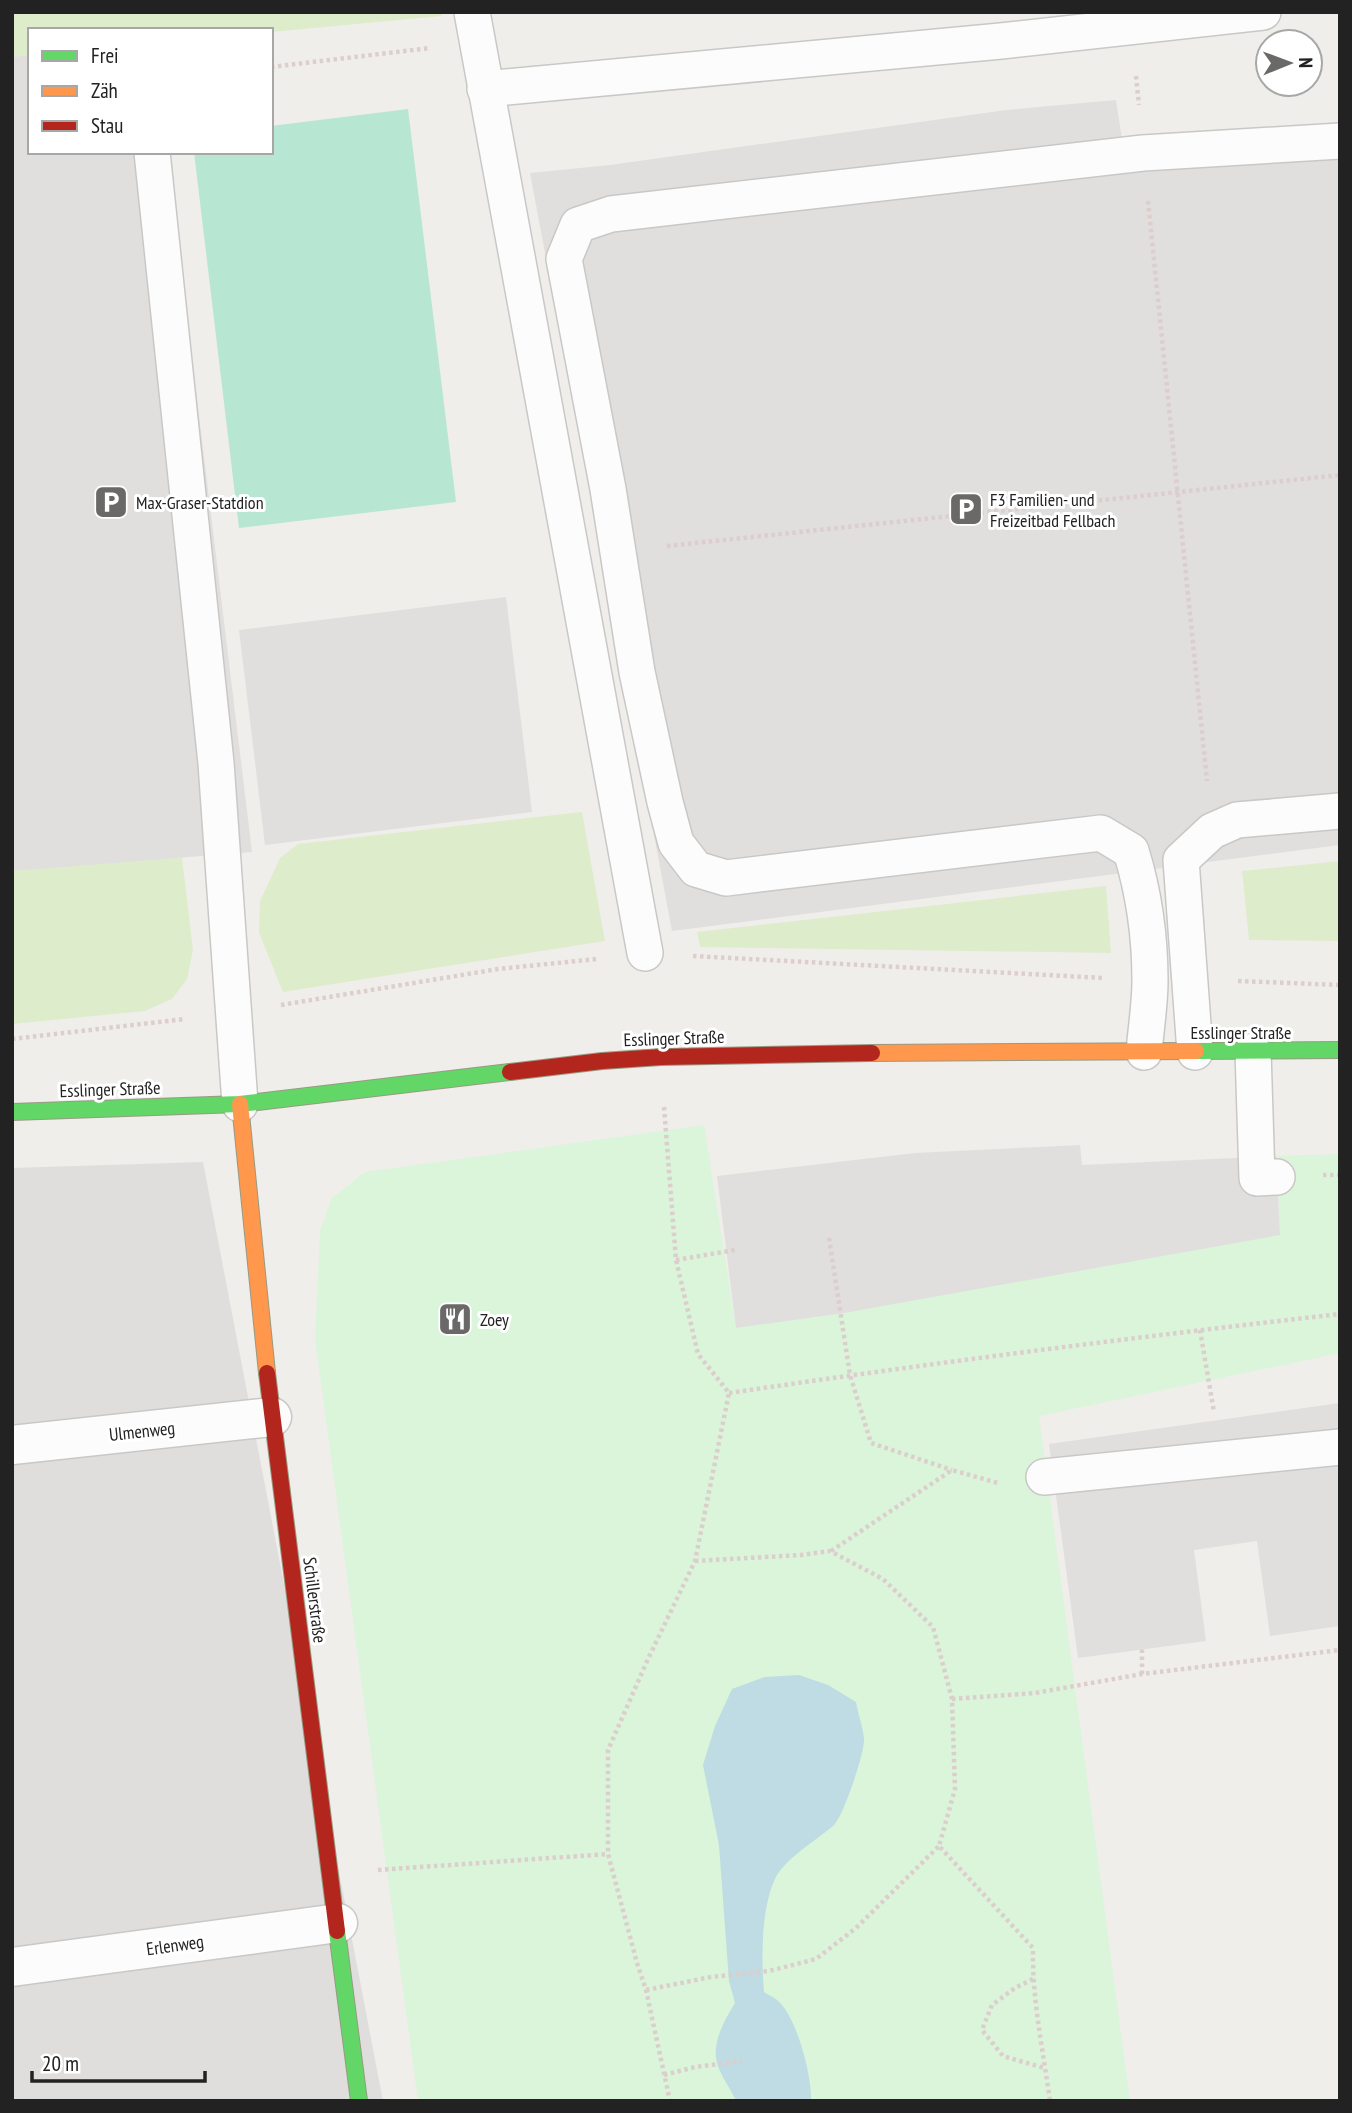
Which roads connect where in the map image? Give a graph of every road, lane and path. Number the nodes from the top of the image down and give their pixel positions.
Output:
1 (1263, 12) edge
2 (1131, 26) junction
3 (475, 27) edge
4 (273, 67) edge
5 (485, 89) junction
6 (1340, 141) edge
7 (1143, 153) junction
8 (152, 154) edge
9 (1340, 475) edge
10 (1177, 493) junction
11 (619, 551) junction
12 (1340, 811) edge
13 (1212, 831) junction
14 (645, 953) junction
15 (1188, 980) junction
16 (1150, 981) junction
17 (1340, 985) edge
18 (233, 1013) junction
19 (12, 1039) edge
20 (1340, 1050) edge
21 (1252, 1051) junction
22 (1144, 1052) junction
23 (1195, 1052) junction
24 (240, 1104) junction
25 (12, 1112) edge
26 (667, 1138) dead end
27 (1277, 1177) dead end
28 (829, 1238) dead end
29 (735, 1250) dead end
30 (676, 1260) junction
31 (1340, 1314) edge
32 (1200, 1329) junction
33 (850, 1375) junction
34 (729, 1393) junction
35 (272, 1417) junction
36 (12, 1445) edge
37 (1340, 1447) edge
38 (1222, 1458) junction
39 (952, 1470) junction
40 (1044, 1477) joint
41 (830, 1551) junction
42 (695, 1561) junction
43 (1142, 1649) dead end
44 (1340, 1650) edge
45 (1142, 1674) junction
46 (952, 1699) junction
47 (939, 1846) junction
48 (608, 1854) junction
49 (331, 1874) junction
50 (338, 1923) junction
51 (12, 1967) edge
52 (1033, 1979) junction
53 (646, 1990) junction
54 (742, 2061) dead end
55 (1044, 2068) junction
56 (664, 2075) junction
57 (359, 2101) edge
58 (670, 2101) edge
59 (1050, 2101) edge

1 - 2 lane
2 - 5 lane
2 - 7 path
3 - 4 path
3 - 5 lane
5 - 14 lane
6 - 7 lane
7 - 10 path
7 - 11 lane
8 - 18 lane
9 - 10 path
10 - 11 path
10 - 13 path
11 - 16 lane
12 - 13 lane
13 - 15 lane
14 - 16 path
14 - 18 path
15 - 17 path
15 - 23 lane
16 - 22 lane
18 - 19 path
18 - 24 lane
20 - 21 main road, Esslinger Straße
21 - 23 main road, Esslinger Straße
21 - 27 lane
22 - 23 main road, Esslinger Straße
22 - 24 main road, Esslinger Straße
24 - 25 main road, Esslinger Straße
24 - 35 main road, Schillerstraße
26 - 30 path
28 - 33 path
29 - 30 path
30 - 34 path
31 - 32 path
32 - 33 path
32 - 38 path
33 - 34 path
33 - 39 path
34 - 42 path
35 - 36 street, Ulmenweg
35 - 49 main road, Schillerstraße
37 - 38 lane
38 - 40 lane
39 - 40 path
39 - 41 path
41 - 42 path
41 - 46 path
42 - 48 path
43 - 45 path
44 - 45 path
45 - 46 path
46 - 47 path
47 - 52 path
47 - 53 path
48 - 49 path
48 - 53 path
49 - 50 main road, Schillerstraße
50 - 51 street, Erlenweg
50 - 57 main road, Schillerstraße
52 - 55 path
52 - 55 path
53 - 56 path
54 - 56 path
55 - 59 path
56 - 58 path

